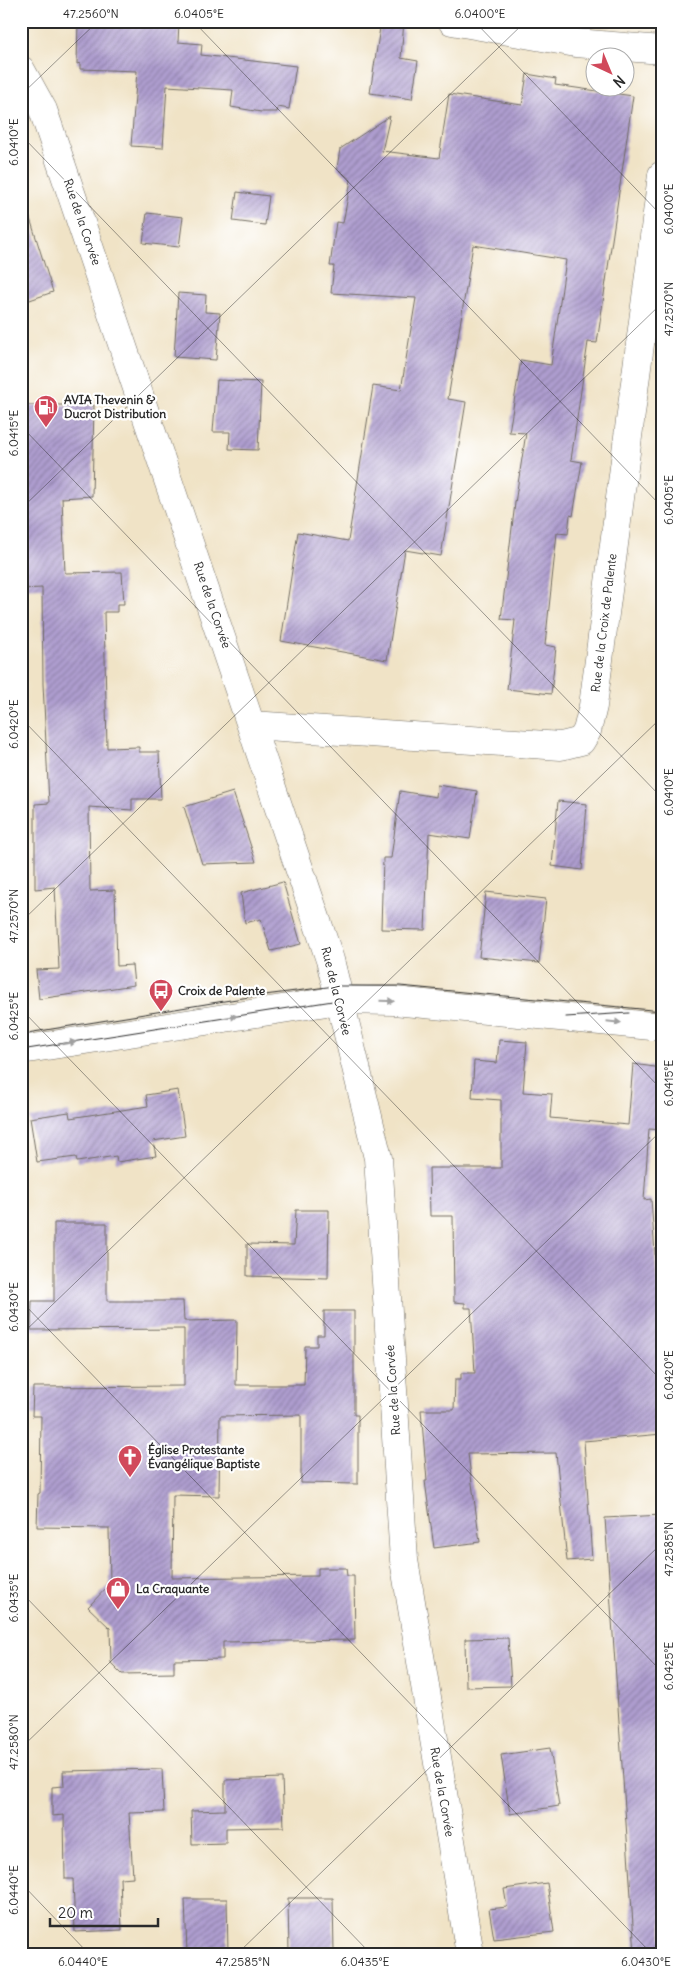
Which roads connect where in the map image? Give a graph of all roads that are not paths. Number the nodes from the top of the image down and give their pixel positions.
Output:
1 (452, 21) edge
2 (662, 50) edge
3 (21, 70) edge
4 (662, 175) edge
5 (252, 725) junction
6 (339, 1000) junction
7 (662, 1027) edge
8 (21, 1050) edge
9 (470, 1954) edge

1 - 2 street
3 - 5 street, Rue de la Corvée
4 - 5 street, Rue de la Croix de Palente
5 - 6 street, Rue de la Corvée
6 -> 7 street
8 -> 6 street
6 - 9 street, Rue de la Corvée

